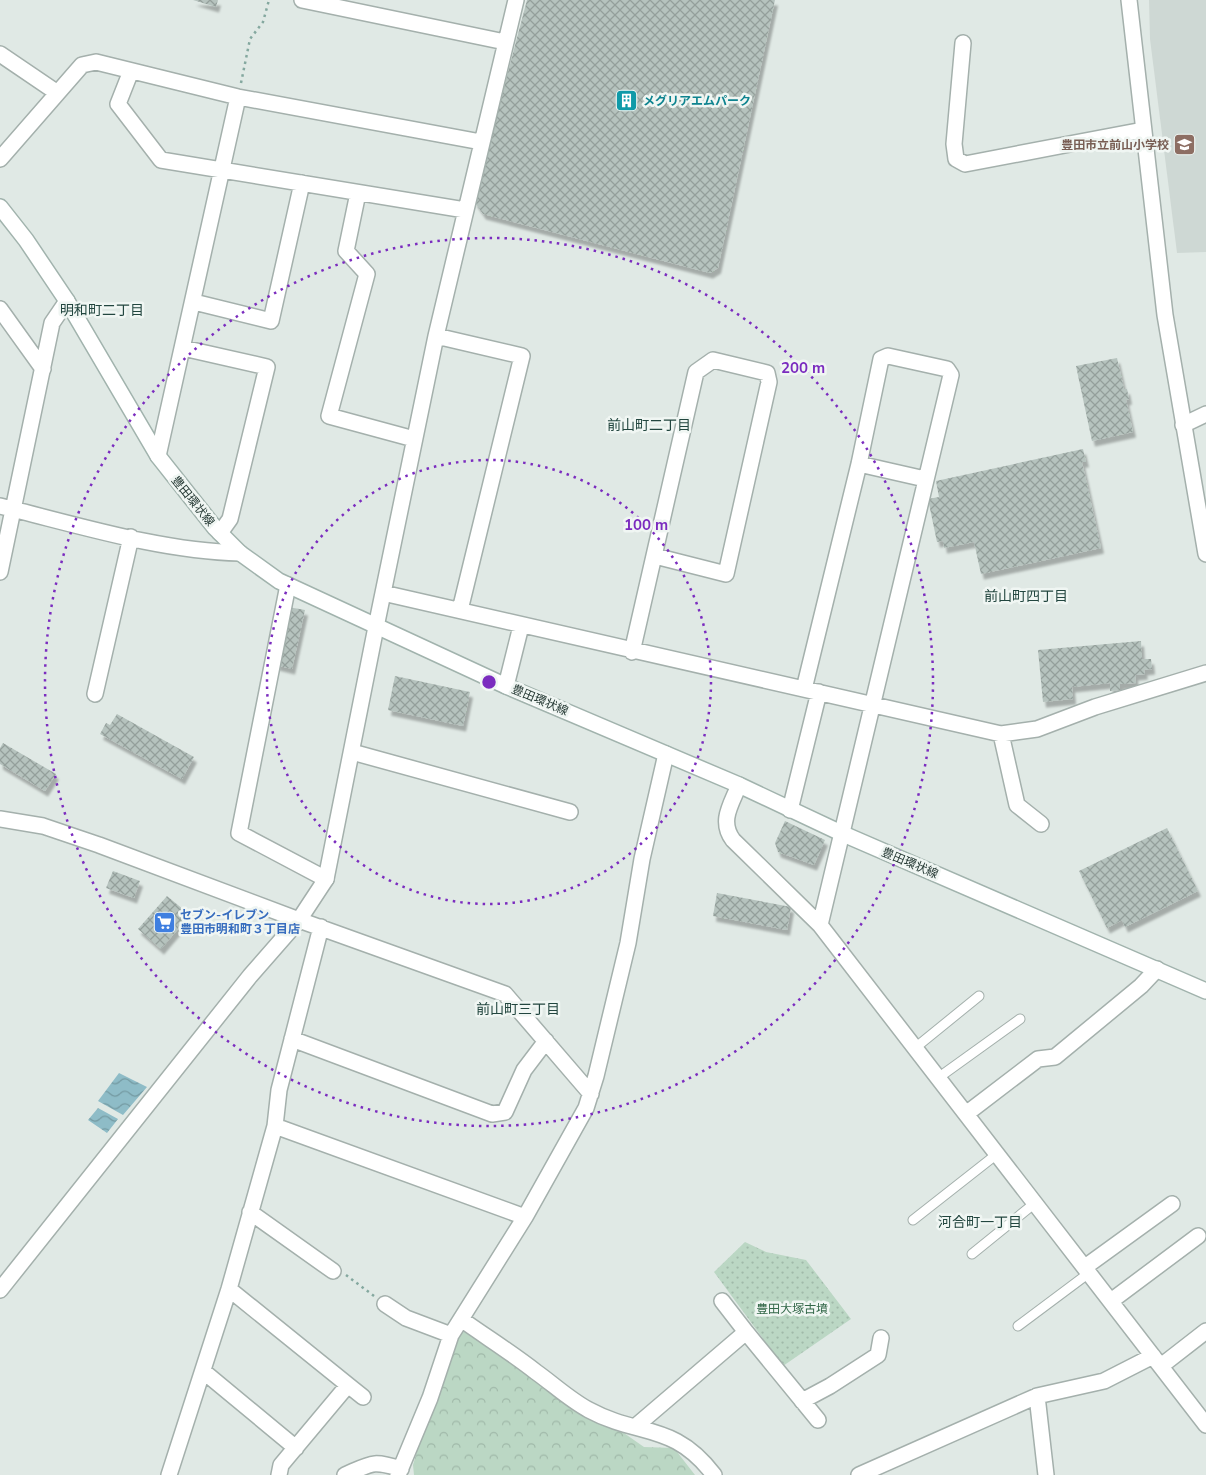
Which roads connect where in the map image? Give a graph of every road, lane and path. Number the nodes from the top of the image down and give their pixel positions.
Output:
1 (269, 0) edge
2 (302, 0) edge
3 (516, 0) edge
4 (1129, 0) edge
5 (505, 42) junction
6 (963, 44) dead end
7 (0, 54) edge
8 (131, 71) junction
9 (56, 92) junction
10 (238, 97) junction
11 (1143, 130) junction
12 (481, 142) junction
13 (0, 159) edge
14 (221, 171) junction
15 (302, 183) junction
16 (358, 193) junction
17 (0, 207) edge
18 (465, 210) junction
19 (67, 302) junction
20 (194, 302) junction
21 (0, 309) edge
22 (436, 336) junction
23 (183, 348) junction
24 (43, 369) junction
25 (1206, 414) edge
26 (1183, 425) junction
27 (414, 440) junction
28 (158, 456) junction
29 (859, 464) junction
30 (925, 479) junction
31 (7, 508) edge
32 (220, 533) junction
33 (131, 537) junction
34 (240, 552) junction
35 (1206, 554) edge
36 (655, 556) junction
37 (0, 572) edge
38 (288, 585) junction
39 (383, 593) junction
40 (460, 610) junction
41 (521, 626) junction
42 (376, 627) junction
43 (632, 652) junction
44 (1206, 673) edge
45 (506, 686) junction
46 (812, 690) junction
47 (95, 694) dead end
48 (871, 704) junction
49 (1001, 734) junction
50 (352, 752) junction
51 (666, 754) junction
52 (740, 785) junction
53 (790, 810) junction
54 (570, 812) dead end
55 (0, 819) edge
56 (1041, 824) dead end
57 (841, 833) junction
58 (326, 878) junction
59 (299, 920) junction
60 (820, 925) junction
61 (321, 927) junction
62 (1156, 969) junction
63 (1206, 991) edge
64 (979, 996) dead end
65 (1020, 1018) dead end
66 (292, 1039) junction
67 (546, 1041) junction
68 (915, 1048) junction
69 (938, 1078) junction
70 (591, 1094) junction
71 (966, 1114) junction
72 (275, 1126) junction
73 (997, 1154) junction
74 (1035, 1203) junction
75 (1172, 1204) dead end
76 (250, 1212) junction
77 (525, 1217) junction
78 (913, 1220) dead end
79 (1198, 1236) dead end
80 (972, 1254) dead end
81 (1087, 1270) junction
82 (333, 1271) joint
83 (229, 1289) junction
84 (0, 1290) edge
85 (722, 1301) dead end
86 (1110, 1301) junction
87 (385, 1304) joint
88 (461, 1319) junction
89 (1018, 1326) dead end
90 (1206, 1331) edge
91 (746, 1332) junction
92 (451, 1335) junction
93 (881, 1338) dead end
94 (1157, 1361) junction
95 (203, 1371) junction
96 (348, 1385) junction
97 (363, 1396) dead end
98 (1037, 1396) junction
99 (802, 1401) junction
100 (818, 1420) dead end
101 (1206, 1424) edge
102 (636, 1426) junction
103 (296, 1448) junction
104 (400, 1472) edge
105 (169, 1475) edge
106 (279, 1475) edge
107 (345, 1475) edge
108 (714, 1475) edge
109 (859, 1475) edge
110 (1046, 1475) edge

1 - 10 path
2 - 5 street
3 - 5 street
4 - 11 street
5 - 12 street
6 - 11 street
7 - 9 street
8 - 9 street
8 - 10 street
8 - 14 street
9 - 13 street
10 - 12 street
10 - 14 street
11 - 26 street
12 - 18 street
14 - 15 street
14 - 20 street
15 - 16 street
15 - 20 street
16 - 18 street
16 - 27 street
17 - 19 street, 豊田環状線
18 - 22 street
19 - 24 street
19 - 28 street, 豊田環状線
20 - 23 street
21 - 24 street
22 - 27 street
22 - 40 street
23 - 28 street
23 - 32 street
24 - 31 street
25 - 26 street
26 - 35 street
27 - 39 street
28 - 32 street, 豊田環状線
29 - 30 street
29 - 30 street
29 - 46 street
30 - 48 street
31 - 33 street
31 - 37 street
32 - 34 street, 豊田環状線
33 - 34 street
33 - 47 street
34 - 38 street, 豊田環状線
36 - 36 street
36 - 43 street
38 - 42 street, 豊田環状線
38 - 58 street
39 - 40 street
39 - 42 street
40 - 41 street
41 - 43 street
41 - 45 street
42 - 45 street, 豊田環状線
42 - 50 street
43 - 46 street
44 - 49 street
45 - 51 street, 豊田環状線
46 - 48 street
46 - 53 street
48 - 49 street
48 - 57 street
49 - 56 street
50 - 54 street
50 - 58 street
51 - 52 street, 豊田環状線
51 - 70 street
52 - 53 street, 豊田環状線
52 - 60 street
53 - 57 street, 豊田環状線
55 - 59 street
57 - 60 street
57 - 62 street, 豊田環状線
58 - 59 street
59 - 61 street
59 - 84 street
60 - 68 street
61 - 66 street
61 - 67 street
62 - 63 street, 豊田環状線
62 - 71 street
64 - 68 lane
65 - 69 lane
66 - 67 street
66 - 72 street
67 - 70 street
68 - 69 street
69 - 71 street
70 - 77 street
71 - 73 street
72 - 76 street
72 - 77 street
73 - 74 street
73 - 78 lane
74 - 80 lane
74 - 81 street
75 - 81 street
76 - 82 street
76 - 83 street
77 - 88 street
79 - 86 street
81 - 86 street
81 - 89 lane
82 - 87 path
83 - 95 street
83 - 96 street
85 - 91 street
86 - 94 street
87 - 92 street
88 - 92 street
88 - 102 street
90 - 94 street
91 - 99 street
91 - 102 street
92 - 104 street
93 - 99 street
94 - 98 street
94 - 101 street
95 - 103 street
95 - 105 street
96 - 97 street
96 - 103 street
98 - 109 street
98 - 110 street
99 - 100 street
102 - 108 street
103 - 106 street
104 - 107 street

